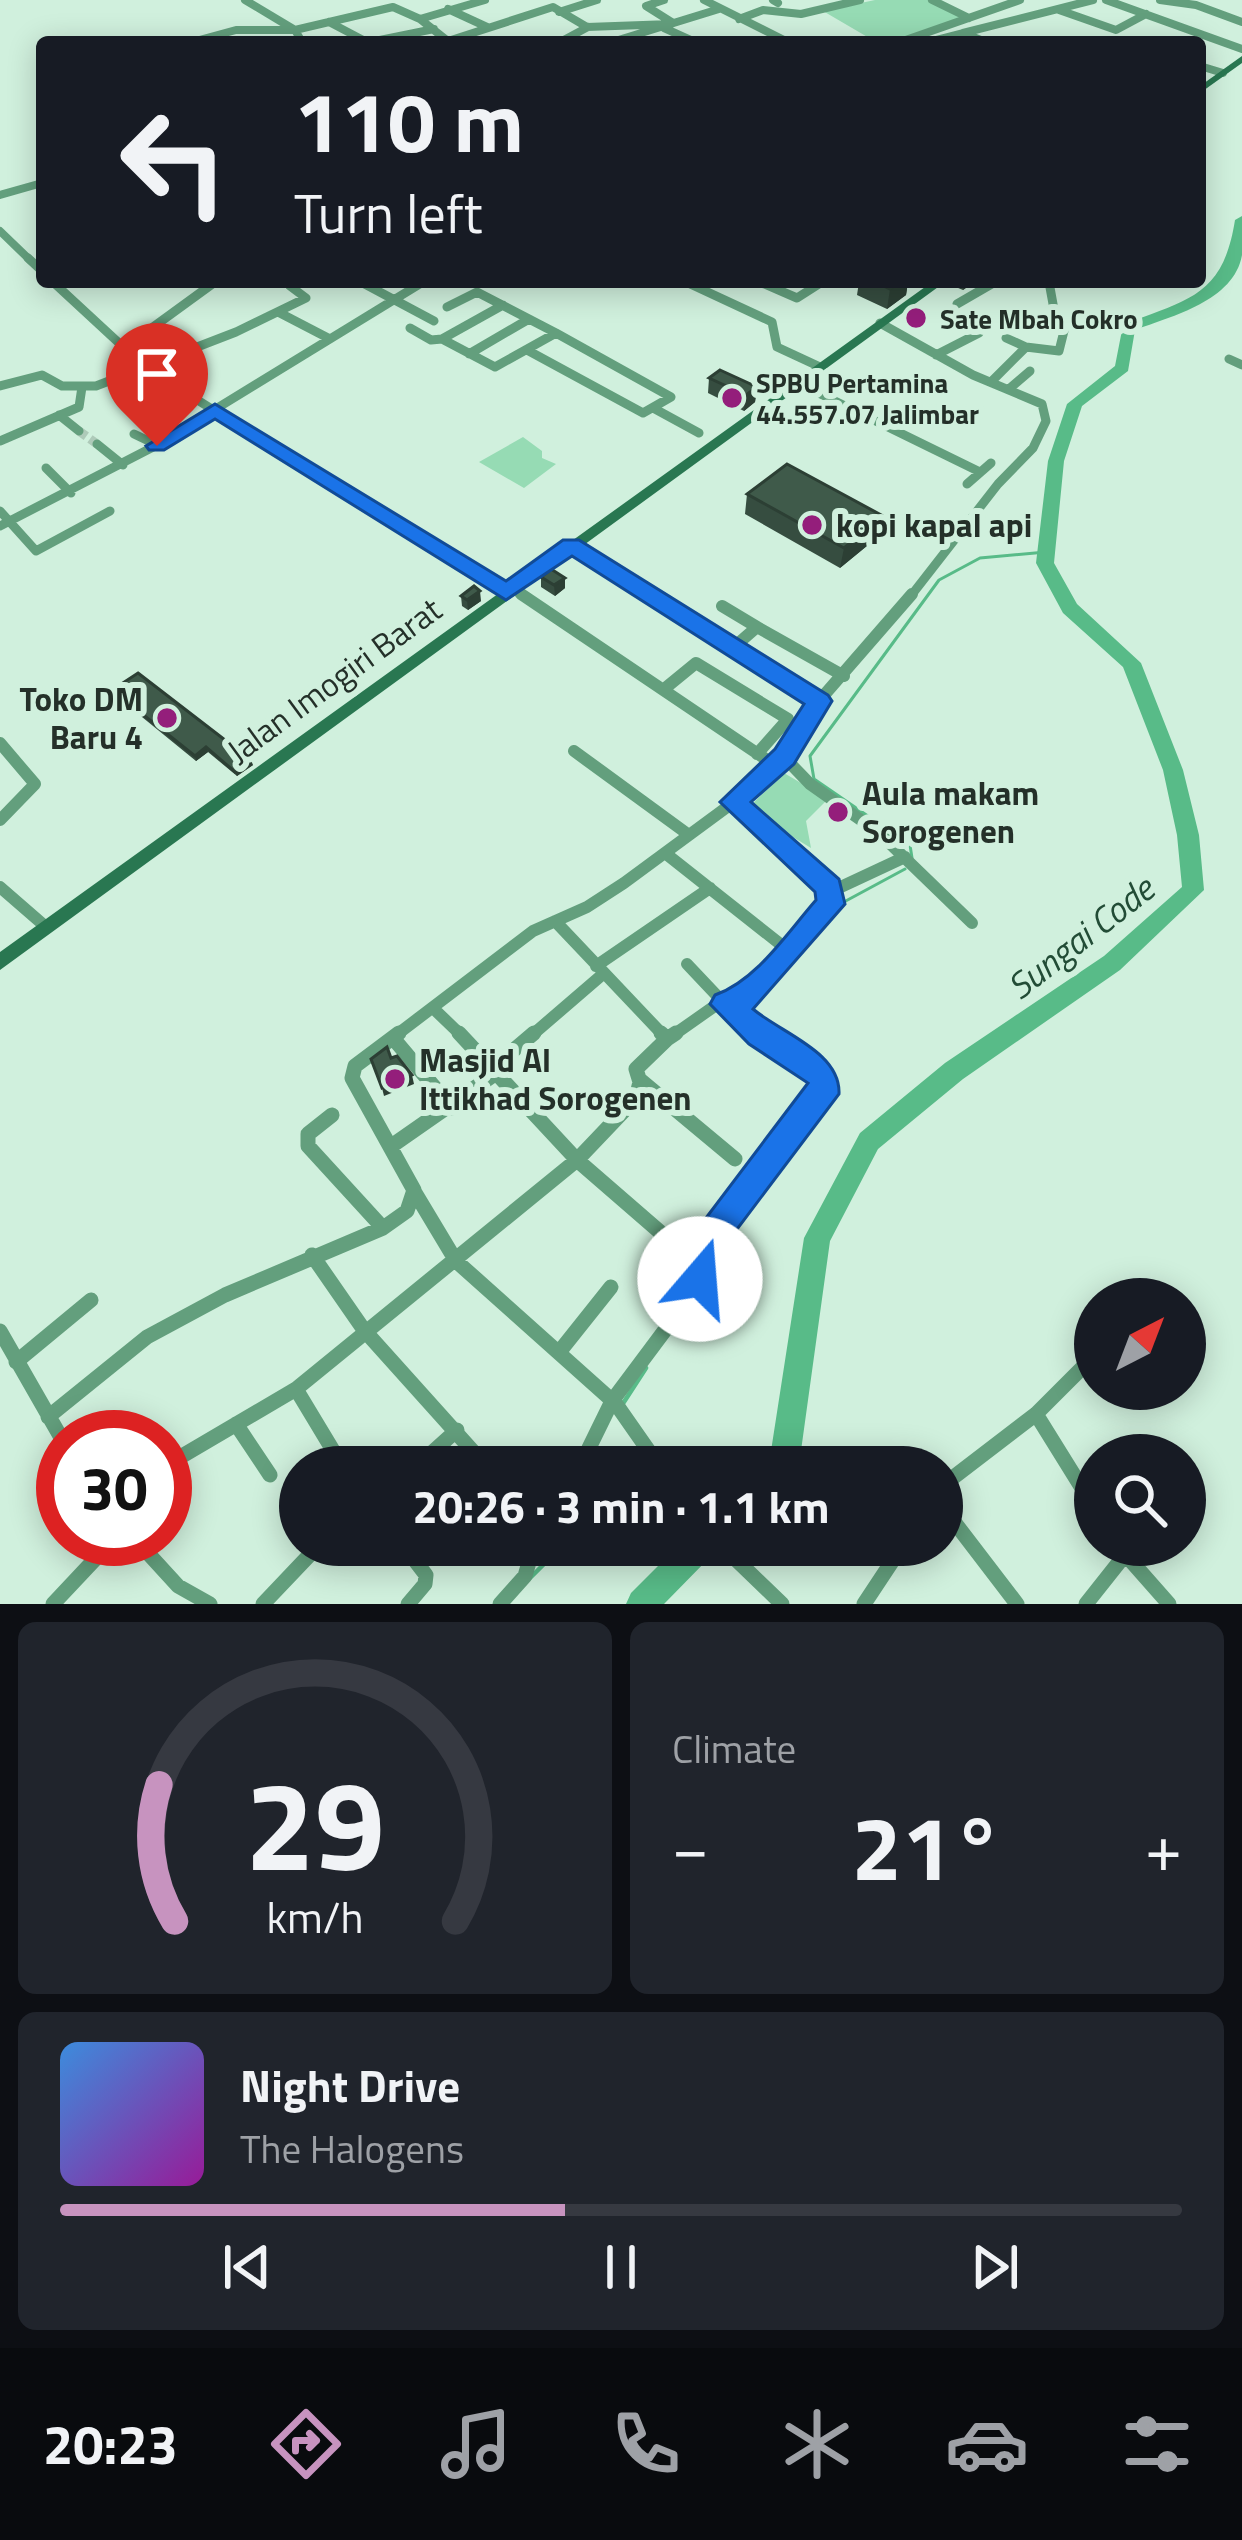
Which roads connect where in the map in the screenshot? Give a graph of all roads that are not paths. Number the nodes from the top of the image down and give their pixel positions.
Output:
1 (245, 0) edge
2 (484, 0) edge
3 (542, 0) edge
4 (664, 0) edge
5 (704, 0) edge
6 (860, 0) edge
7 (932, 0) edge
8 (998, 0) edge
9 (1020, 0) edge
10 (1093, 0) edge
11 (1110, 0) edge
12 (1161, 0) edge
13 (1206, 0) edge
14 (595, 1) edge
15 (635, 1) edge
16 (845, 1) edge
17 (1192, 3) edge
18 (1008, 5) junction
19 (646, 6) junction
20 (447, 9) junction
21 (556, 9) junction
22 (718, 9) junction
23 (1058, 10) junction
24 (606, 11) dead end
25 (1146, 14) junction
26 (420, 19) junction
27 (739, 19) junction
28 (970, 19) junction
29 (1165, 21) junction
30 (328, 22) junction
31 (1242, 22) edge
32 (602, 24) junction
33 (669, 25) junction
34 (488, 27) junction
35 (590, 27) junction
36 (435, 28) junction
37 (295, 30) junction
38 (963, 33) junction
39 (216, 36) edge
40 (298, 36) edge
41 (356, 36) edge
42 (397, 36) edge
43 (444, 36) edge
44 (463, 36) edge
45 (572, 36) edge
46 (623, 36) edge
47 (640, 36) edge
48 (686, 36) edge
49 (775, 36) edge
50 (918, 36) edge
51 (951, 36) edge
52 (971, 36) edge
53 (1242, 49) edge
54 (1242, 59) edge
55 (1206, 68) edge
56 (1223, 73) junction
57 (1206, 85) edge
58 (36, 184) edge
59 (0, 195) edge
60 (0, 231) edge
61 (36, 266) edge
62 (59, 288) edge
63 (207, 288) edge
64 (296, 288) edge
65 (372, 288) edge
66 (412, 288) edge
67 (701, 288) edge
68 (773, 288) edge
69 (812, 288) edge
70 (929, 288) edge
71 (985, 288) edge
72 (1050, 288) edge
73 (392, 299) junction
74 (503, 304) junction
75 (957, 304) dead end
76 (447, 308) dead end
77 (278, 312) junction
78 (529, 319) junction
79 (434, 322) dead end
80 (880, 322) junction
81 (410, 328) dead end
82 (556, 333) junction
83 (979, 333) dead end
84 (1006, 338) dead end
85 (330, 339) junction
86 (442, 339) junction
87 (1026, 347) junction
88 (123, 349) junction
89 (527, 350) junction
90 (469, 354) junction
91 (936, 355) junction
92 (1229, 359) dead end
93 (1242, 365) edge
94 (818, 366) junction
95 (146, 368) junction
96 (1030, 371) dead end
97 (796, 382) junction
98 (991, 382) junction
99 (0, 386) edge
100 (82, 387) junction
101 (1009, 389) junction
102 (655, 409) junction
103 (215, 410) junction
104 (59, 416) junction
105 (79, 430) tunnel mouth
106 (134, 434) dead end
107 (706, 436) junction
108 (0, 441) edge
109 (97, 444) tunnel mouth
110 (157, 446) junction
111 (991, 463) dead end
112 (123, 465) junction
113 (46, 468) dead end
114 (980, 472) junction
115 (967, 484) dead end
116 (71, 493) junction
117 (0, 511) edge
118 (110, 512) dead end
119 (4, 524) edge
120 (571, 545) junction
121 (509, 590) junction
122 (722, 606) dead end
123 (757, 627) junction
124 (734, 647) junction
125 (844, 676) junction
126 (663, 690) junction
127 (819, 701) junction
128 (0, 743) edge
129 (574, 751) dead end
130 (757, 754) junction
131 (777, 759) junction
132 (733, 802) junction
133 (0, 820) edge
134 (689, 835) junction
135 (665, 853) junction
136 (908, 860) junction
137 (0, 887) edge
138 (710, 888) junction
139 (830, 892) junction
140 (555, 921) junction
141 (972, 923) dead end
142 (46, 927) junction
143 (789, 951) junction
144 (0, 962) edge
145 (687, 964) dead end
146 (600, 970) junction
147 (726, 1004) junction
148 (434, 1009) junction
149 (393, 1038) junction
150 (667, 1039) junction
151 (497, 1068) junction
152 (638, 1078) junction
153 (452, 1108) junction
154 (332, 1115) dead end
155 (390, 1147) junction
156 (735, 1159) dead end
157 (577, 1160) junction
158 (413, 1190) junction
159 (383, 1228) junction
160 (675, 1245) dead end
161 (311, 1256) junction
162 (456, 1261) junction
163 (611, 1287) dead end
164 (91, 1300) dead end
165 (364, 1330) junction
166 (0, 1331) edge
167 (560, 1351) junction
168 (16, 1362) junction
169 (1074, 1376) edge
170 (296, 1389) junction
171 (617, 1406) junction
172 (44, 1410) edge
173 (57, 1410) edge
174 (1036, 1414) junction
175 (236, 1424) junction
176 (458, 1430) junction
177 (330, 1446) edge
178 (440, 1446) edge
179 (471, 1446) edge
180 (590, 1446) edge
181 (645, 1446) edge
182 (192, 1450) edge
183 (963, 1470) edge
184 (270, 1475) dead end
185 (1074, 1475) edge
186 (963, 1533) edge
187 (89, 1566) edge
188 (160, 1566) edge
189 (300, 1566) edge
190 (420, 1566) edge
191 (528, 1566) edge
192 (743, 1566) edge
193 (889, 1566) edge
194 (1111, 1566) edge
195 (1134, 1566) edge
196 (53, 1604) edge
197 (210, 1604) edge
198 (263, 1604) edge
199 (408, 1604) edge
200 (500, 1604) edge
201 (782, 1604) edge
202 (864, 1604) edge
203 (1017, 1604) edge
204 (1086, 1604) edge
205 (1168, 1604) edge

1 - 37 street
2 - 20 street
3 - 21 street
4 - 19 street
5 - 22 street
6 - 16 street
7 - 28 street
8 - 18 street
9 - 18 street
10 - 23 street
11 - 25 street
12 - 17 street
13 - 17 street
14 - 21 street
14 - 24 street
15 - 19 street
16 - 27 street
17 - 29 street
17 - 31 street
18 - 28 street
19 - 33 street
20 - 26 street
20 - 34 street
21 - 34 street
21 - 35 street
22 - 27 street
22 - 33 street
23 - 25 street
23 - 38 street
25 - 29 street
26 - 30 street
26 - 36 street
27 - 49 street
28 - 50 street
29 - 53 street
30 - 37 street
30 - 41 street
32 - 33 street
32 - 35 street
32 - 46 street
33 - 47 street
33 - 48 street
34 - 44 street
35 - 45 street
36 - 42 street
36 - 43 street
37 - 39 street
37 - 40 street
38 - 51 street
38 - 52 street
54 - 56 main road
55 - 56 street
56 - 57 main road
58 - 59 street
60 - 61 street
62 - 88 street
63 - 88 street
64 - 77 street
65 - 73 street
66 - 73 street
67 - 94 street
68 - 69 street
70 - 80 main road, Jalan Imogiri Barat
71 - 75 street
72 - 87 street
73 - 79 street
73 - 85 street
74 - 76 street
74 - 78 street
74 - 86 street
77 - 85 street
77 - 95 street
78 - 82 street
78 - 90 street
80 - 91 street
80 - 94 main road, Jalan Imogiri Barat
81 - 86 street
82 - 89 street
82 - 102 street
83 - 91 street
84 - 87 street
85 - 103 street
86 - 90 street
87 - 98 street
88 - 95 street
89 - 90 street
89 - 102 street
91 - 98 street
92 - 93 street
94 - 97 main road, Jalan Imogiri Barat
95 - 100 street
95 - 103 street
96 - 101 street
97 - 107 main road, Jalan Imogiri Barat
97 - 114 street
98 - 101 street
99 - 100 street
100 - 104 street
101 - 125 street
102 - 107 street
103 - 110 street
103 - 121 street
104 - 105 street
104 - 108 street
106 - 110 street
107 - 120 main road, Jalan Imogiri Barat
109 - 112 street
110 - 112 street
111 - 114 street
112 - 116 street
113 - 116 street
114 - 115 street
116 - 119 street
117 - 119 street
118 - 119 street
120 - 121 main road, Jalan Imogiri Barat
120 - 124 street
121 - 126 street
121 - 142 main road, Jalan Imogiri Barat
122 - 123 street
123 - 124 street
123 - 125 street
124 - 127 street
125 - 127 street
126 - 130 street
126 - 130 street
127 - 131 street
128 - 133 street
129 - 134 street
130 - 131 street
131 - 132 street
131 - 136 street
132 - 134 street
132 - 139 street
134 - 135 street
135 - 138 street
135 - 140 street
136 - 139 street
136 - 141 street
137 - 142 street
138 - 143 street
138 - 146 street
139 - 143 street
140 - 146 street
140 - 148 street
142 - 144 main road, Jalan Imogiri Barat
143 - 147 street
145 - 147 street
146 - 150 street
146 - 151 street
147 - 150 street
147 - 171 street
148 - 149 street
148 - 151 street
149 - 153 street
149 - 155 street
150 - 152 street
151 - 153 street
151 - 157 street
152 - 156 street
152 - 157 street
153 - 155 street
154 - 159 street
155 - 158 street
157 - 160 street
157 - 162 street
158 - 159 street
158 - 162 street
159 - 161 street
161 - 165 street
161 - 173 street
162 - 165 street
162 - 167 street
163 - 167 street
164 - 168 street
165 - 170 street
165 - 176 street
166 - 168 street
167 - 171 street
168 - 172 street
169 - 174 street
170 - 175 street
170 - 177 street
171 - 180 street
171 - 181 street
174 - 183 street
174 - 185 street
175 - 182 street
175 - 184 street
176 - 178 street
176 - 179 street
186 - 203 street
187 - 196 street
188 - 197 street
189 - 198 street
190 - 199 street
191 - 200 street
192 - 201 street
193 - 202 street
194 - 204 street
195 - 205 street

